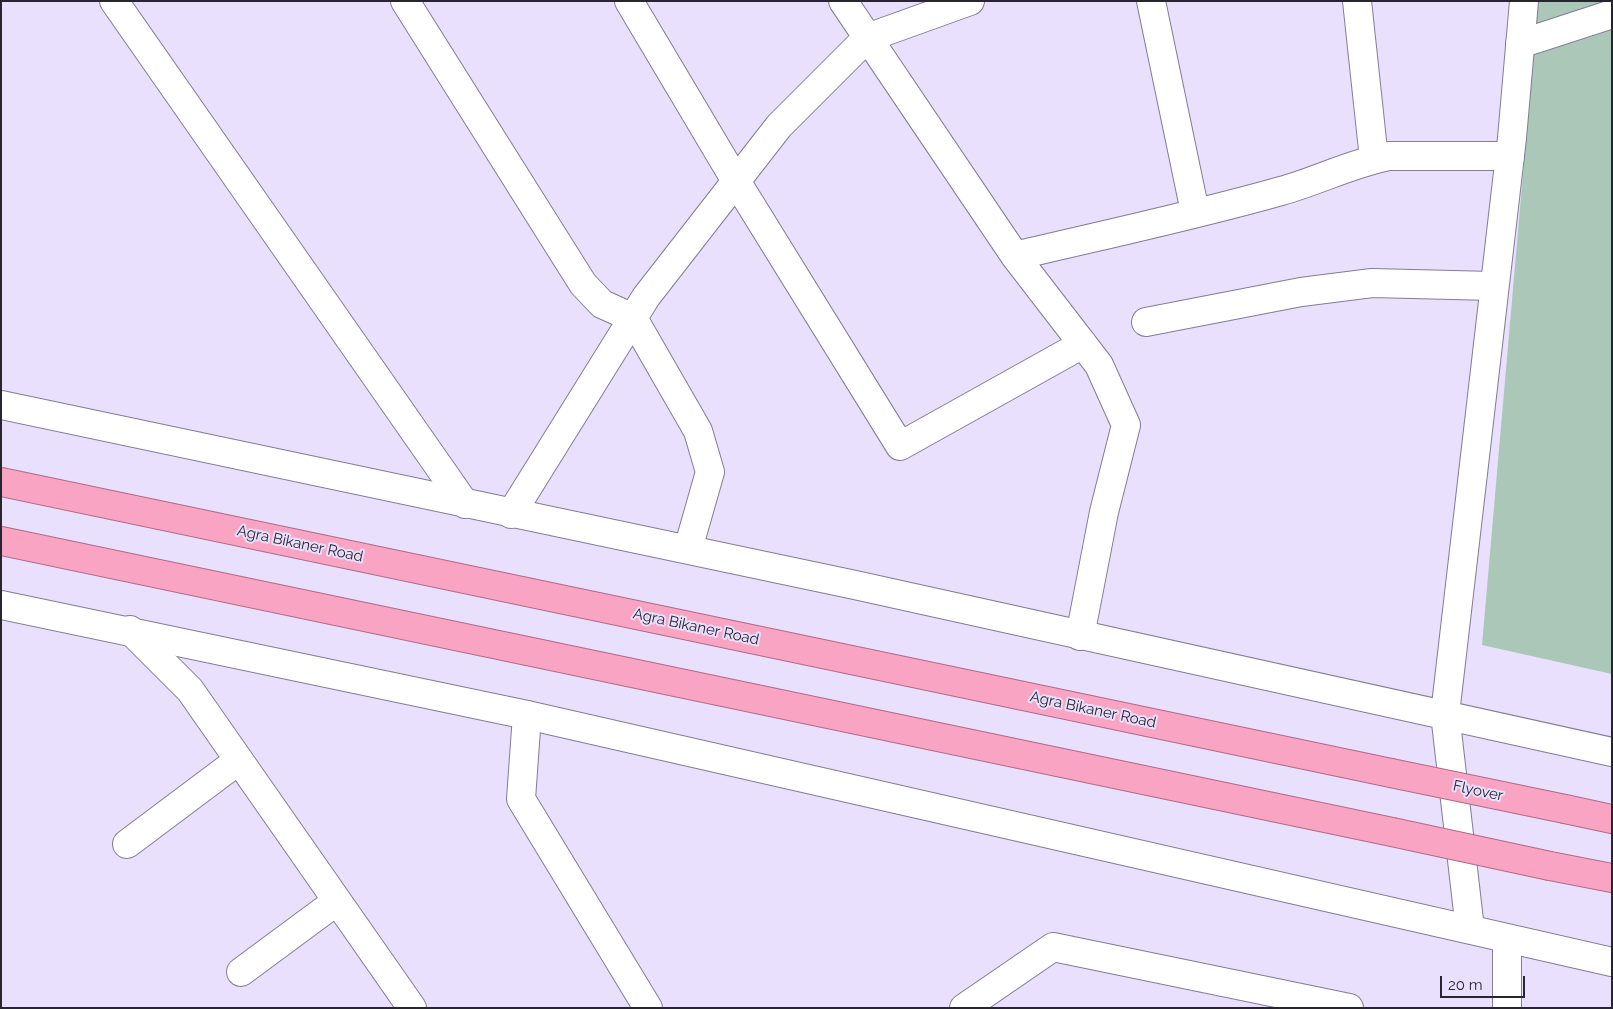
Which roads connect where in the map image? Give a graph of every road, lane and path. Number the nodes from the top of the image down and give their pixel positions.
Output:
1 (114, 1) edge
2 (405, 1) edge
3 (629, 1) edge
4 (843, 1) edge
5 (970, 1) edge
6 (1151, 1) edge
7 (1357, 1) edge
8 (1524, 1) edge
9 (1612, 14) edge
10 (867, 38) junction
11 (1520, 44) junction
12 (1510, 156) junction
13 (1374, 159) junction
14 (736, 181) junction
15 (1196, 212) junction
16 (1015, 256) junction
17 (1493, 286) junction
18 (633, 318) junction
19 (1146, 322) dead end
20 (1083, 344) junction
21 (1, 405) edge
22 (1, 482) edge
23 (465, 504) junction
24 (511, 514) junction
25 (1, 541) edge
26 (688, 550) junction
27 (1, 605) edge
28 (130, 630) junction
29 (1080, 636) junction
30 (1445, 714) junction
31 (527, 715) junction
32 (1612, 752) edge
33 (239, 760) junction
34 (1391, 773) joint
35 (1612, 819) edge
36 (126, 844) dead end
37 (1612, 878) edge
38 (337, 901) junction
39 (1470, 930) junction
40 (1507, 939) junction
41 (1612, 962) edge
42 (241, 972) dead end
43 (412, 1008) edge
44 (648, 1008) edge
45 (964, 1008) edge
46 (1348, 1008) edge
47 (1507, 1008) edge

1 - 23 street
2 - 18 street
3 - 14 street
4 - 10 street
5 - 10 street
6 - 15 street
7 - 13 street
8 - 11 street
9 - 11 street
10 - 14 street
10 - 16 street
11 - 12 street
12 - 13 street
12 - 17 street
13 - 15 street
14 - 18 street
14 - 20 street
15 - 16 street
16 - 20 street
17 - 19 street
17 - 30 street
18 - 24 street
18 - 26 street
20 - 29 street
21 - 23 street
22 - 34 highway, Agra Bikaner Road
23 - 24 street
24 - 26 street
25 - 37 highway, bridge
26 - 29 street
27 - 28 street
28 - 31 street
28 - 33 street
29 - 30 street
30 - 32 street
30 - 39 street
31 - 39 street
31 - 44 street
33 - 36 street
33 - 38 street
34 - 35 highway, Flyover, bridge
38 - 42 street
38 - 43 street
39 - 40 street
40 - 41 street
40 - 47 street
45 - 46 street

